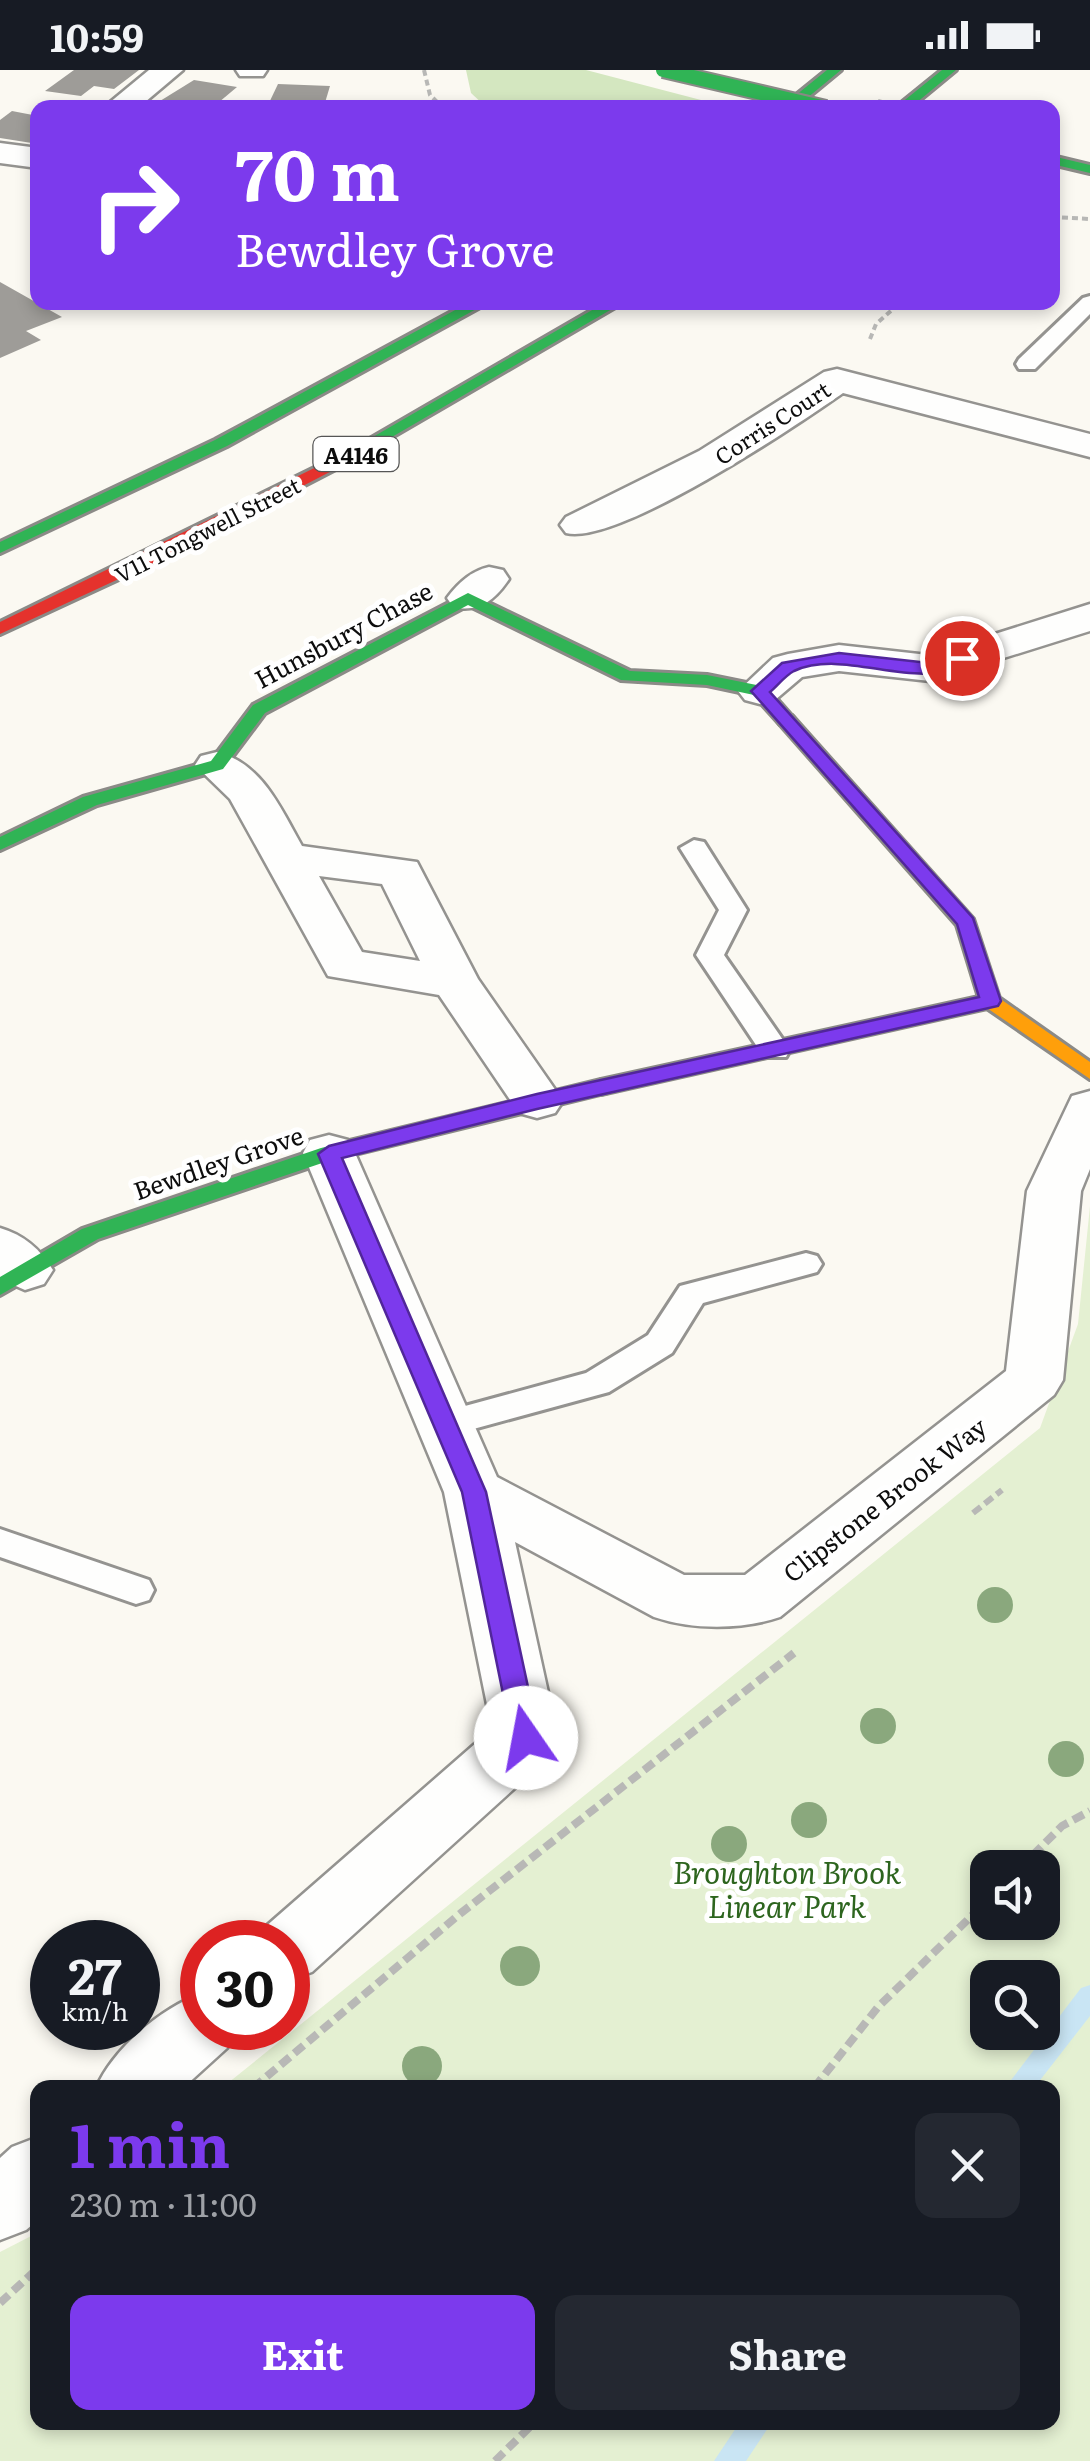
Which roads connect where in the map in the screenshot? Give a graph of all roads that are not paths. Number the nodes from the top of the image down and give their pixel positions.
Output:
1 (168, 70) edge
2 (663, 70) edge
3 (836, 70) edge
4 (950, 70) edge
5 (129, 100) edge
6 (792, 100) edge
7 (797, 100) edge
8 (911, 100) edge
9 (0, 153) edge
10 (30, 157) edge
11 (1060, 162) edge
12 (1090, 168) edge
13 (1090, 302) edge
14 (467, 310) edge
15 (604, 310) edge
16 (866, 351) road end
17 (1028, 364) dead end
18 (837, 380) junction
19 (1090, 446) edge
20 (580, 526) dead end
21 (0, 548) edge
22 (1090, 617) edge
23 (0, 629) edge
24 (760, 691) junction
25 (216, 766) junction
26 (0, 844) edge
27 (694, 848) dead end
28 (288, 858) junction
29 (455, 982) junction
30 (990, 1001) junction
31 (775, 1050) junction
32 (1090, 1072) edge
33 (537, 1102) junction
34 (1090, 1108) edge
35 (329, 1154) junction
36 (806, 1264) dead end
37 (8, 1268) edge
38 (444, 1424) junction
39 (474, 1492) junction
40 (0, 1544) edge
41 (136, 1590) dead end
42 (310, 1930) edge
43 (180, 2045) edge
44 (141, 2080) edge
45 (30, 2179) edge
46 (0, 2205) edge

1 - 5 street
2 - 6 main road, bridge
3 - 7 main road
4 - 8 main road
9 - 10 street
11 - 12 main road
13 - 17 lane
14 - 21 main road, A4146
15 - 23 main road, V11 Tongwell Street / A4146
16 - 18 street
18 - 19 street, Corris Court
18 - 20 street, Corris Court
22 - 24 street
24 - 25 main road, Hunsbury Chase
24 - 30 main road
25 - 26 main road
25 - 28 street
27 - 31 lane
28 - 29 street
28 - 29 street
29 - 33 street
30 - 31 main road, Bewdley Grove
30 - 32 main road
31 - 33 main road, Bewdley Grove
33 - 35 main road, Bewdley Grove
34 - 39 street, Clipstone Brook Way
35 - 37 main road, Bewdley Grove
35 - 38 street
36 - 38 lane
38 - 39 street
39 - 42 street
40 - 41 lane
43 - 44 street
45 - 46 street

